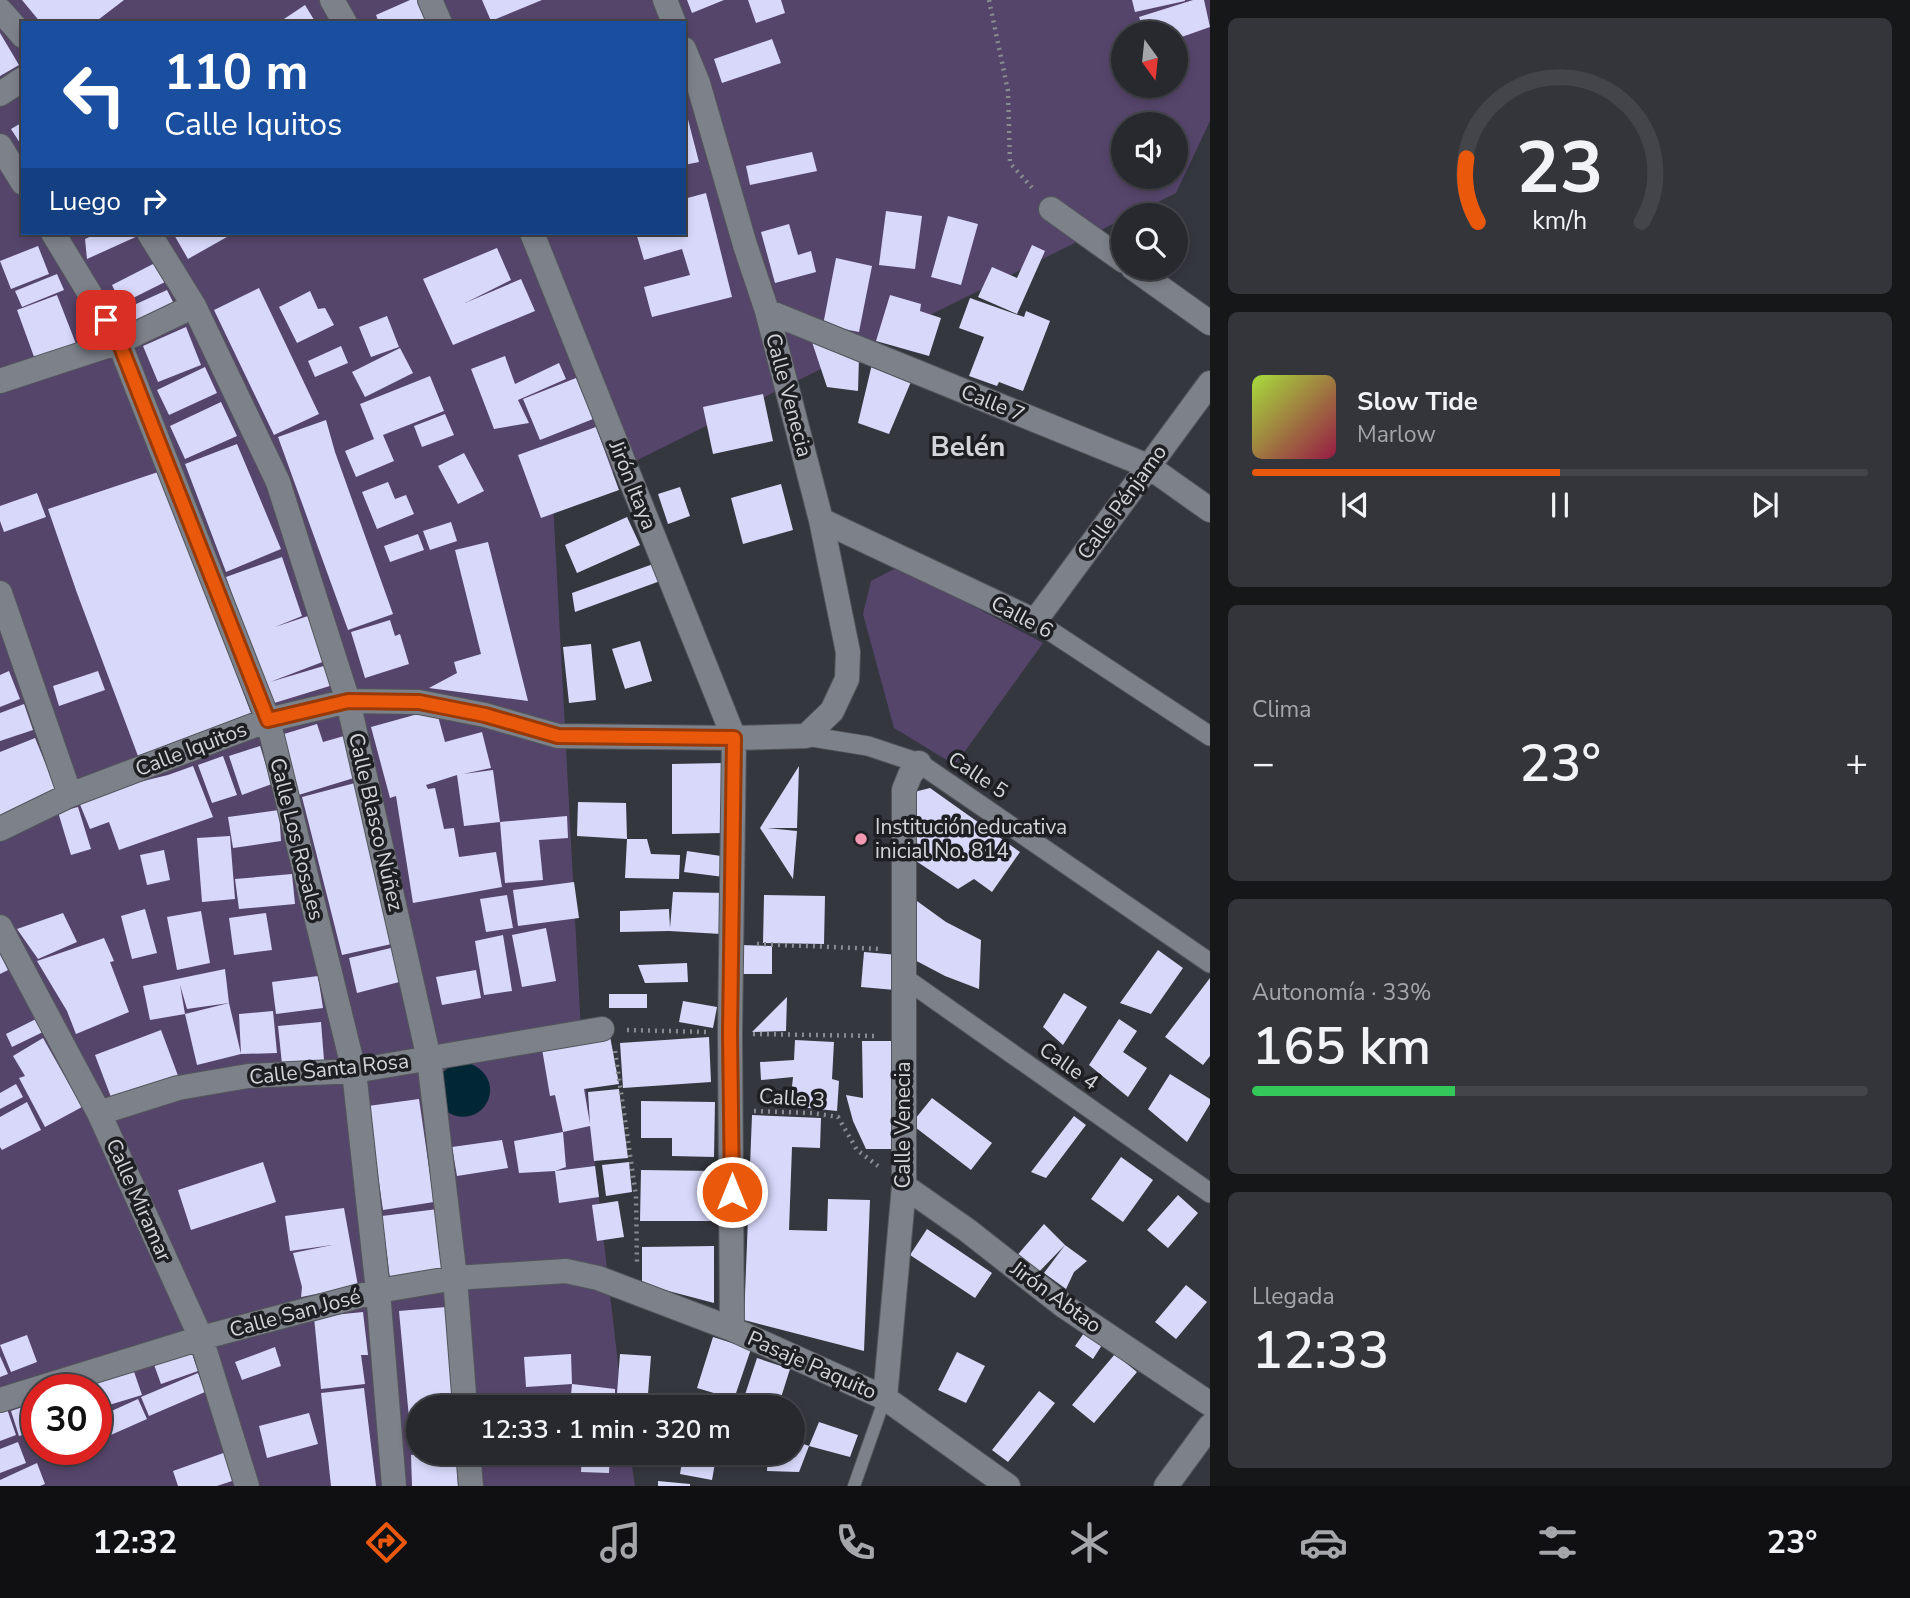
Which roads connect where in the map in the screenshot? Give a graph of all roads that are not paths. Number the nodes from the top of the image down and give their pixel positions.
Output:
1 (332, 0) edge
2 (430, 0) edge
3 (665, 0) edge
4 (0, 10) edge
5 (344, 21) edge
6 (439, 21) edge
7 (673, 21) edge
8 (21, 34) edge
9 (686, 54) edge
10 (21, 80) edge
11 (0, 94) edge
12 (0, 146) edge
13 (21, 180) edge
14 (1051, 209) road end
15 (54, 235) edge
16 (150, 235) edge
17 (532, 235) edge
18 (1111, 252) edge
19 (1150, 280) edge
20 (194, 306) junction
21 (767, 311) junction
22 (1210, 323) edge
23 (119, 342) junction
24 (0, 381) edge
25 (1210, 383) edge
26 (1148, 466) junction
27 (1210, 510) edge
28 (821, 520) junction
29 (0, 593) edge
30 (1035, 621) junction
31 (348, 701) junction
32 (268, 720) junction
33 (806, 736) junction
34 (1210, 736) edge
35 (734, 738) junction
36 (919, 763) junction
37 (70, 795) junction
38 (0, 829) edge
39 (0, 927) edge
40 (1210, 962) edge
41 (903, 977) junction
42 (608, 1036) road end
43 (429, 1059) junction
44 (354, 1071) junction
45 (99, 1113) junction
46 (904, 1186) junction
47 (1210, 1193) edge
48 (455, 1278) junction
49 (598, 1278) joint
50 (378, 1291) junction
51 (732, 1329) junction
52 (201, 1338) junction
53 (464, 1395) edge
54 (885, 1398) junction
55 (0, 1400) edge
56 (1210, 1404) edge
57 (1210, 1426) edge
58 (469, 1465) edge
59 (247, 1486) edge
60 (394, 1486) edge
61 (471, 1486) edge
62 (854, 1486) edge
63 (1008, 1486) edge
64 (1166, 1486) edge

1 - 5 street
2 - 6 street
3 - 7 street
4 - 8 street
9 - 21 street, Calle Venecia
10 - 11 street
12 - 13 street
14 - 18 street
15 - 23 street, Calle Los Rosales
16 - 20 street, Calle Blasco Núñez
17 - 35 street, Jirón Itaya
19 - 22 street
20 - 23 street
20 - 31 street, Calle Blasco Núñez
21 - 26 street, Calle 7
21 - 28 street, Calle Venecia
23 - 24 street
23 - 32 street, Calle Los Rosales
25 - 26 street, Calle Pénjamo
26 - 27 street, Calle 7
26 - 30 street, Calle Pénjamo
28 - 30 street, Calle 6
28 - 33 street, Calle Venecia
29 - 37 street
30 - 34 street, Calle 6
31 - 32 street, Calle Iquitos
31 - 35 street, Calle Iquitos
31 - 43 street, Calle Blasco Núñez
32 - 37 street, Calle Iquitos
32 - 44 street, Calle Los Rosales
33 - 35 street, Calle Iquitos
33 - 36 street, Calle 5
35 - 51 street
36 - 40 street, Calle 5
36 - 41 street, Calle Venecia
37 - 38 street, Calle Iquitos
39 - 45 street, Calle Miramar
41 - 46 street, Calle Venecia
41 - 47 street, Calle 4
42 - 43 street, Calle Santa Rosa
43 - 44 street, Calle Santa Rosa
43 - 48 street, Calle Blasco Núñez
44 - 45 street, Calle Santa Rosa
44 - 50 street, Calle Los Rosales
45 - 52 street, Calle Miramar
46 - 54 street, Calle Venecia
46 - 56 street, Jirón Abtao
48 - 49 street, Calle San José
48 - 50 street, Calle San José
48 - 53 street, Calle Blasco Núñez
49 - 51 street, Pasaje Paquito
50 - 52 street, Calle San José
50 - 60 street, Calle Los Rosales
51 - 54 street, Pasaje Paquito
52 - 55 street, Calle San José
52 - 59 street, Calle Miramar
54 - 62 lane, Calle Venecia
54 - 63 street, Pasaje Paquito
57 - 64 street
58 - 61 street

